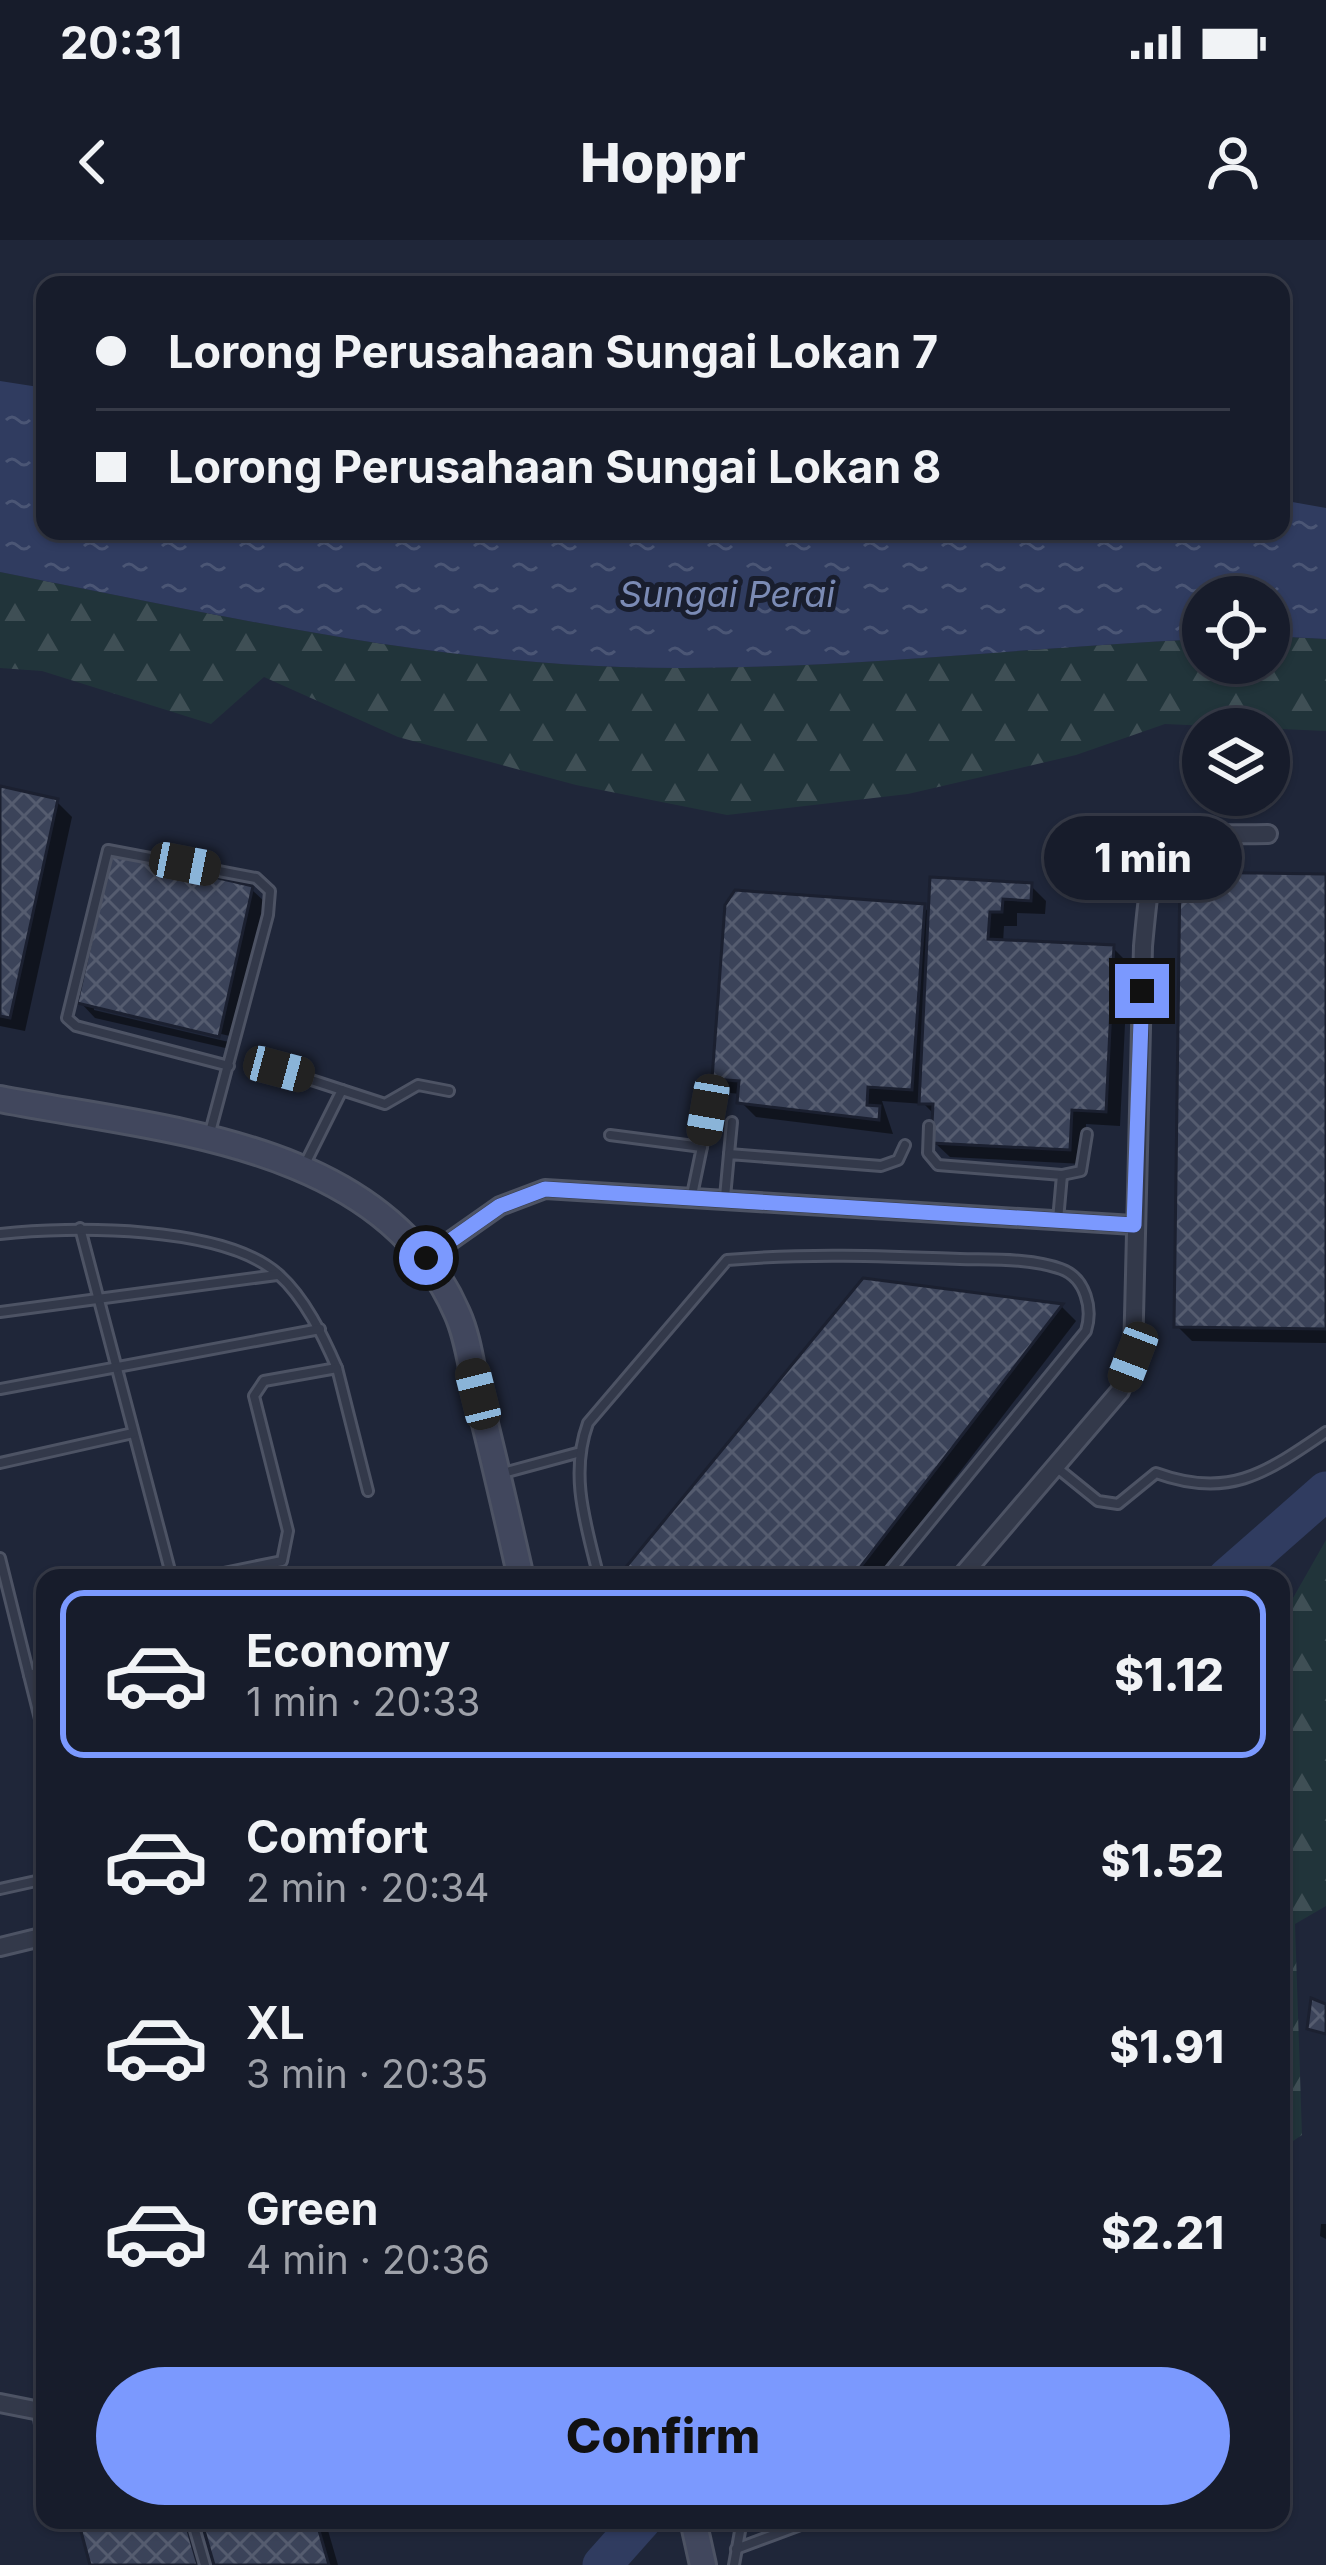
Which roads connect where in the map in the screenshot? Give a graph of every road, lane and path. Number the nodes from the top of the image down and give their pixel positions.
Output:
1 (1268, 834) dead end
2 (256, 1062) dead end
3 (230, 1066) junction
4 (342, 1090) junction
5 (449, 1091) dead end
6 (0, 1099) edge
7 (708, 1110) dead end
8 (732, 1122) dead end
9 (929, 1126) dead end
10 (1087, 1134) dead end
11 (610, 1135) dead end
12 (208, 1139) junction
13 (904, 1145) dead end
14 (702, 1147) junction
15 (729, 1154) junction
16 (303, 1168) junction
17 (1062, 1175) junction
18 (692, 1196) junction
19 (725, 1199) junction
20 (1058, 1221) junction
21 (1134, 1225) junction
22 (80, 1228) junction
23 (0, 1234) edge
24 (426, 1258) junction
25 (279, 1274) junction
26 (98, 1297) junction
27 (0, 1312) edge
28 (320, 1329) junction
29 (116, 1368) junction
30 (338, 1368) junction
31 (0, 1389) edge
32 (1326, 1432) edge
33 (134, 1433) junction
34 (577, 1453) junction
35 (0, 1463) edge
36 (1054, 1466) junction
37 (498, 1474) junction
38 (368, 1491) dead end
39 (0, 1558) edge
40 (170, 1569) edge
41 (243, 1569) edge
42 (519, 1569) edge
43 (597, 1569) edge
44 (891, 1569) edge
45 (968, 1569) edge
46 (36, 1673) edge
47 (29, 1675) junction
48 (36, 1703) edge
49 (36, 1881) edge
50 (0, 1889) edge
51 (36, 1938) edge
52 (0, 1947) edge
53 (0, 2403) edge
54 (36, 2411) edge
55 (195, 2529) edge
56 (694, 2529) edge
57 (740, 2529) edge
58 (789, 2529) edge
59 (736, 2548) junction
60 (699, 2559) edge
61 (205, 2565) edge
62 (734, 2565) edge

1 - 21 street
2 - 4 lane
3 - 3 lane
3 - 12 lane
4 - 5 lane
4 - 16 lane
6 - 12 main road
7 - 14 lane
8 - 15 lane
9 - 17 lane
10 - 17 lane
11 - 14 lane
12 - 16 main road
13 - 15 lane
14 - 18 lane
15 - 19 lane
16 - 24 main road
17 - 20 lane
18 - 19 street
18 - 24 street
19 - 20 street
20 - 21 street
21 - 36 street
22 - 23 lane
22 - 25 lane
22 - 26 lane
24 - 37 main road
25 - 26 lane
25 - 28 lane
26 - 27 lane
26 - 29 lane
28 - 29 lane
28 - 30 lane
29 - 31 lane
29 - 33 lane
30 - 38 lane
30 - 41 lane
32 - 36 lane
33 - 35 lane
33 - 40 lane
34 - 37 lane
34 - 43 lane
34 - 44 lane
36 - 45 street
37 - 42 main road
39 - 47 lane
46 - 47 lane
47 - 48 lane
49 - 50 lane
51 - 52 street
53 - 54 street
55 - 61 lane
56 - 60 main road
57 - 59 lane
58 - 59 lane
59 - 62 lane

